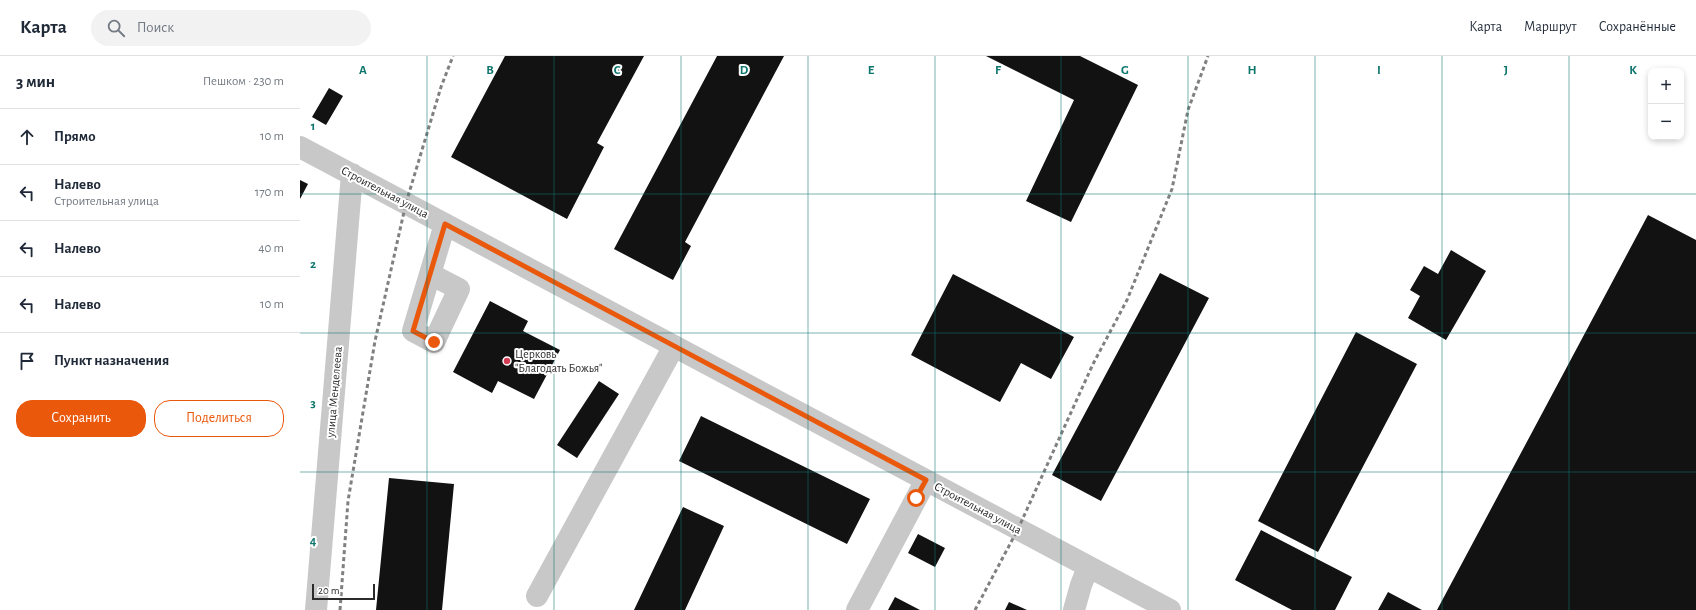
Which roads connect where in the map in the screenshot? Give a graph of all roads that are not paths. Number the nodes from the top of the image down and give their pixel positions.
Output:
1 (300, 147) edge
2 (352, 174) junction
3 (445, 224) junction
4 (430, 274) dead end
5 (674, 346) junction
6 (926, 480) junction
7 (1088, 567) junction
8 (537, 596) dead end
9 (316, 610) edge
10 (857, 610) edge
11 (1074, 610) edge
12 (1170, 610) edge

1 - 2 street, Строительная улица
2 - 3 street, Строительная улица
2 - 9 street, улица Менделеева
3 - 4 street
3 - 5 street, Строительная улица
5 - 6 street, Строительная улица
5 - 8 street
6 - 7 street, Строительная улица
6 - 10 street
7 - 11 street
7 - 12 street, Строительная улица

